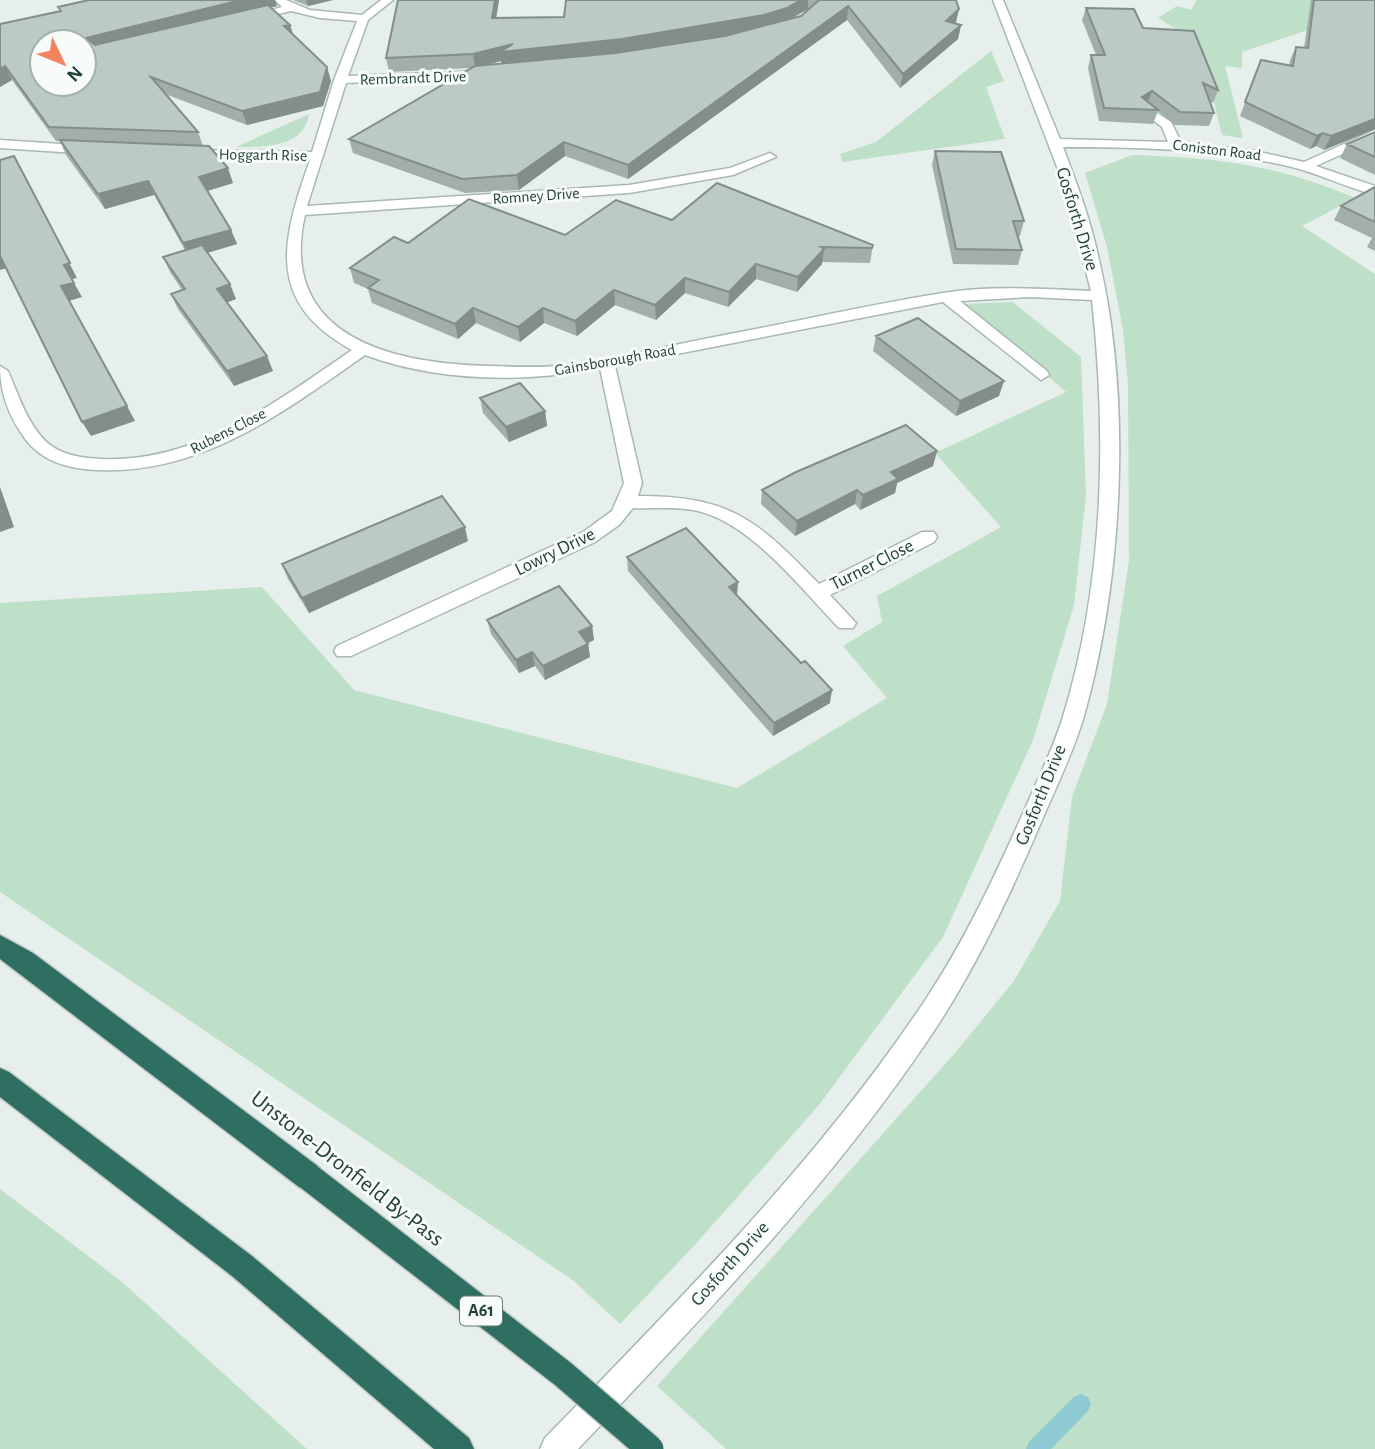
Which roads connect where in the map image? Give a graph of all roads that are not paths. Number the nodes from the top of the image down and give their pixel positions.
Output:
1 (278, 0) edge
2 (388, 0) edge
3 (998, 0) edge
4 (290, 8) junction
5 (364, 18) junction
6 (236, 21) edge
7 (500, 73) edge
8 (340, 80) junction
9 (1146, 110) edge
10 (1375, 134) edge
11 (1053, 143) junction
12 (1175, 143) junction
13 (0, 144) edge
14 (111, 151) edge
15 (179, 153) edge
16 (317, 156) junction
17 (770, 157) dead end
18 (1306, 166) junction
19 (1375, 191) edge
20 (298, 211) junction
21 (1099, 296) junction
22 (946, 297) junction
23 (364, 349) junction
24 (607, 363) junction
25 (0, 371) edge
26 (1041, 375) dead end
27 (630, 502) junction
28 (928, 537) dead end
29 (816, 594) junction
30 (846, 623) dead end
31 (344, 651) dead end
32 (0, 946) edge
33 (0, 1081) edge
34 (458, 1449) edge
35 (556, 1449) edge
36 (650, 1449) edge

1 - 4 street
2 - 5 street
3 - 11 street, Gosforth Drive
4 - 5 street
4 - 6 street
5 - 8 street, Gainsborough Road
7 - 8 street, Rembrandt Drive
8 - 16 street, Gainsborough Road
9 - 12 street
10 - 18 street
11 - 12 street, Coniston Road
11 - 21 street, Gosforth Drive
12 - 18 street, Coniston Road
13 - 14 street
15 - 16 street, Hoggarth Rise
16 - 20 street, Gainsborough Road
17 - 20 street, Romney Drive
18 - 19 street, Coniston Road
20 - 23 street, Gainsborough Road
21 - 22 street, Gainsborough Road
21 - 35 street, Gosforth Drive
22 - 24 street, Gainsborough Road
22 - 26 street
23 - 24 street, Gainsborough Road
23 - 25 street, Rubens Close
24 - 27 street
27 - 29 street, Turner Close
27 - 31 street, Lowry Drive
28 - 29 street, Turner Close
29 - 30 street, Turner Close
32 - 36 highway, Unstone-Dronfield By-Pass / A61, bridge
33 - 34 highway

